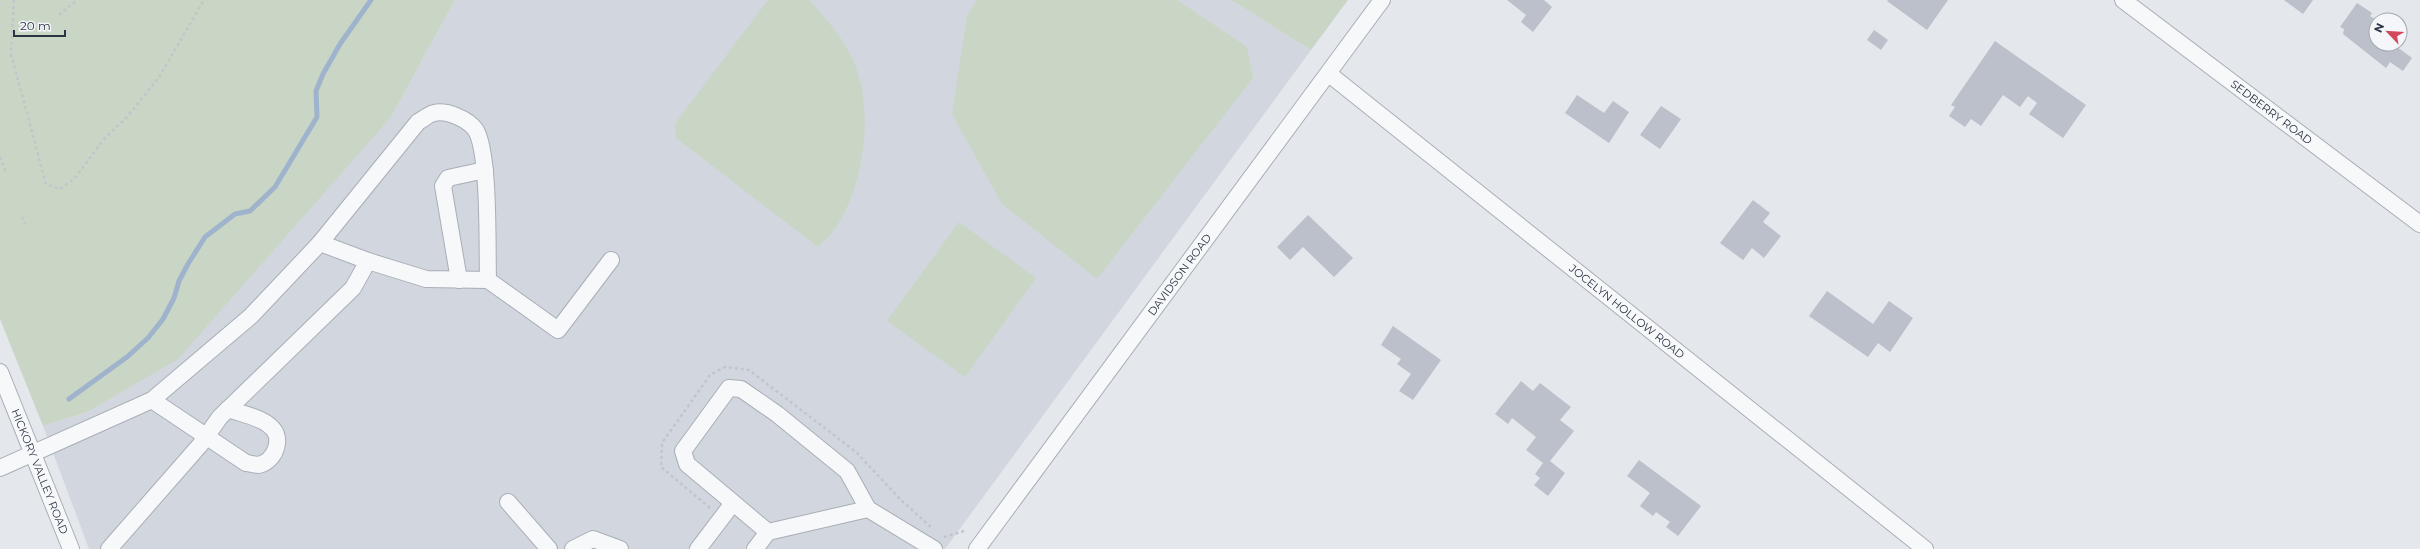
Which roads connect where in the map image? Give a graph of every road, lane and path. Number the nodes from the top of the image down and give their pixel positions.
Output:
1 (14, 0) edge
2 (77, 0) edge
3 (204, 0) edge
4 (1382, 0) edge
5 (2123, 0) edge
6 (59, 15) dead end
7 (1329, 74) junction
8 (0, 157) edge
9 (485, 170) junction
10 (6, 173) dead end
11 (22, 217) dead end
12 (25, 224) dead end
13 (2420, 224) edge
14 (320, 244) junction
15 (611, 260) dead end
16 (368, 261) junction
17 (459, 280) junction
18 (488, 280) junction
19 (0, 372) edge
20 (152, 400) junction
21 (228, 409) junction
22 (206, 437) junction
23 (35, 454) junction
24 (0, 468) edge
25 (508, 502) dead end
26 (733, 503) junction
27 (868, 509) junction
28 (714, 511) dead end
29 (964, 531) dead end
30 (768, 532) junction
31 (71, 549) edge
32 (109, 549) edge
33 (549, 549) edge
34 (573, 549) edge
35 (620, 549) edge
36 (698, 549) edge
37 (755, 549) edge
38 (934, 549) edge
39 (977, 549) edge
40 (1925, 549) edge

1 - 3 path
2 - 6 path
4 - 7 street, DAVIDSON ROAD
5 - 13 street, SEDBERRY ROAD
7 - 39 street, DAVIDSON ROAD
7 - 40 street, JOCELYN HOLLOW ROAD
8 - 10 path
9 - 14 street
9 - 17 street
9 - 18 street
11 - 12 path
14 - 16 street
14 - 20 street
15 - 18 street
16 - 17 street
16 - 21 street
17 - 18 street
19 - 23 street, HICKORY VALLEY ROAD
20 - 22 street
20 - 23 street
21 - 22 street
21 - 22 street
22 - 32 street
23 - 24 street
23 - 31 street, HICKORY VALLEY ROAD
25 - 33 street
26 - 27 street
26 - 30 street
26 - 36 street
27 - 30 street
27 - 38 street
28 - 29 path
30 - 37 street
34 - 35 street

